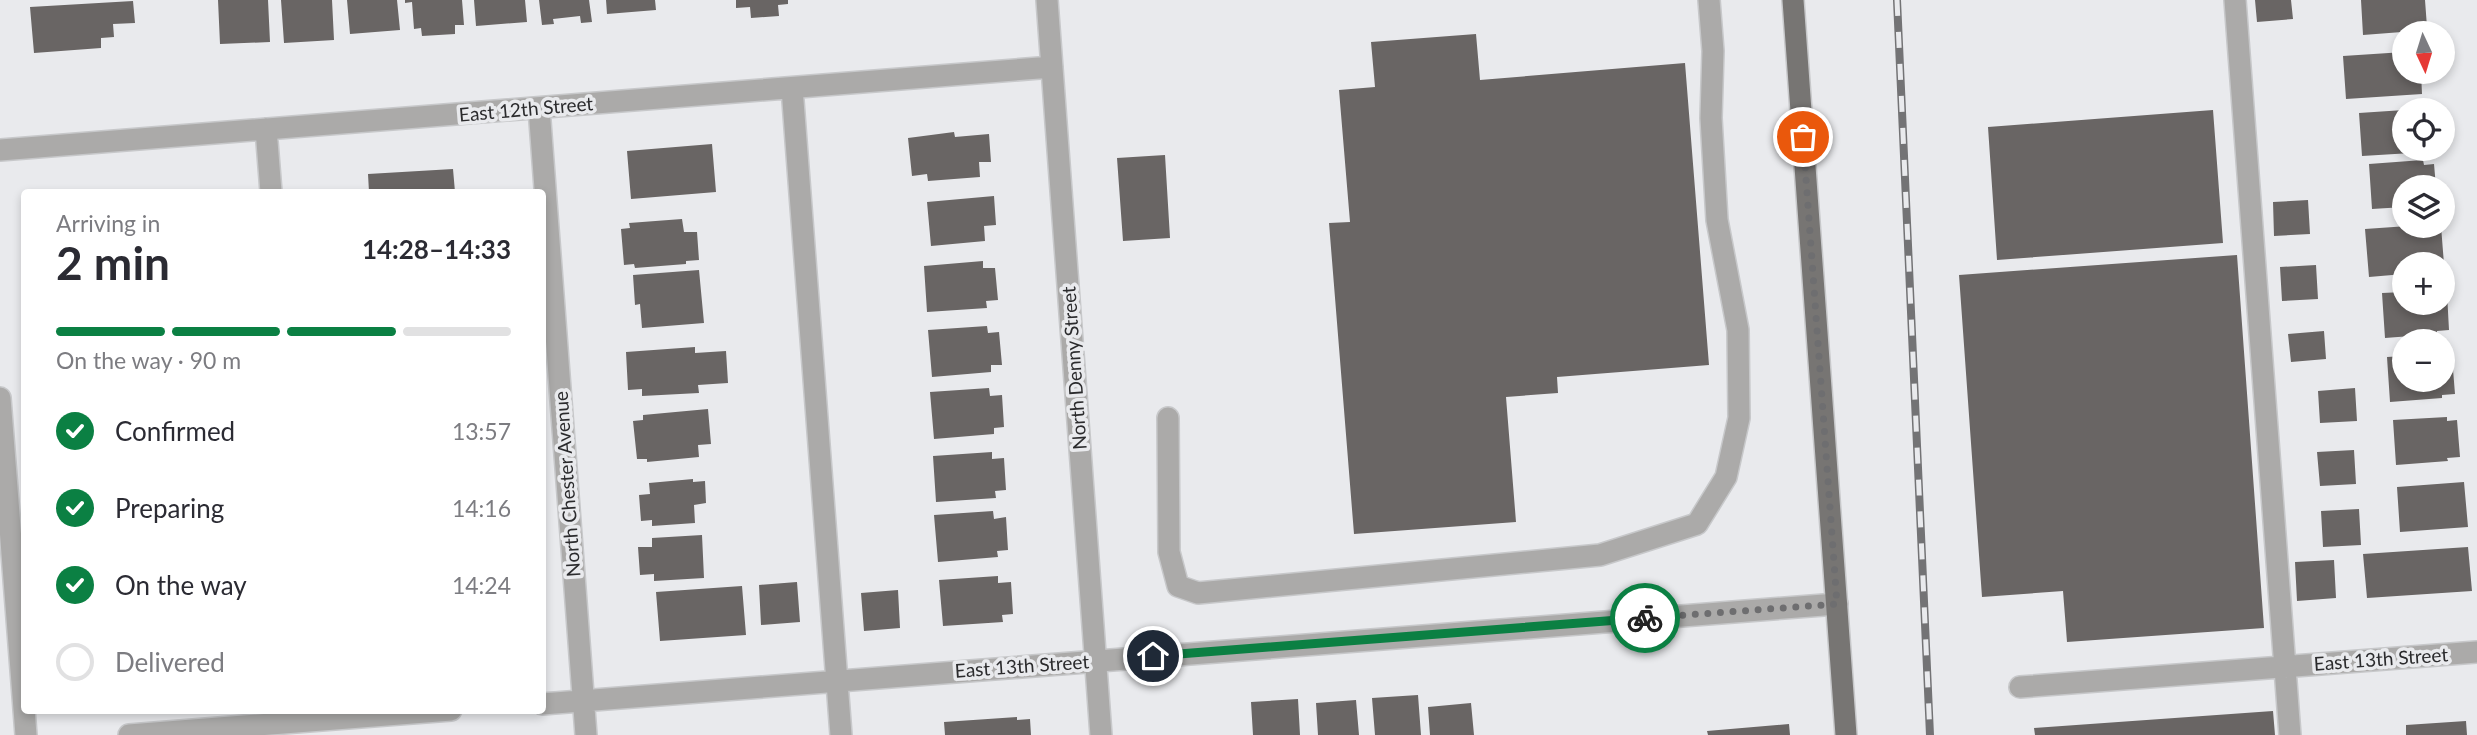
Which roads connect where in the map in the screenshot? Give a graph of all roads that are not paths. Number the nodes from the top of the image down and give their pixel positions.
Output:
1 (1047, 0) edge
2 (1709, 0) edge
3 (1793, 0) edge
4 (2235, 0) edge
5 (1052, 67) junction
6 (792, 88) junction
7 (539, 108) junction
8 (266, 129) junction
9 (0, 150) edge
10 (271, 189) edge
11 (545, 189) edge
12 (546, 202) edge
13 (0, 398) edge
14 (1168, 418) dead end
15 (1837, 604) junction
16 (2477, 652) edge
17 (1096, 661) junction
18 (2285, 666) junction
19 (21, 670) edge
20 (838, 681) junction
21 (2020, 687) dead end
22 (583, 700) junction
23 (546, 704) edge
24 (24, 714) edge
25 (404, 714) edge
26 (311, 722) edge
27 (26, 735) edge
28 (129, 735) edge
29 (586, 735) edge
30 (841, 735) edge
31 (1101, 735) edge
32 (1846, 735) edge
33 (2290, 735) edge

1 - 5 street, North Denny Street
2 - 14 street
3 - 15 main road
4 - 18 street
5 - 6 street, East 12th Street
5 - 17 street, North Denny Street
6 - 7 street, East 12th Street
6 - 20 street
7 - 8 street, East 12th Street
7 - 11 street, North Chester Avenue
8 - 9 street, East 12th Street
8 - 10 street
12 - 22 street, North Chester Avenue
13 - 19 street
15 - 17 street, East 13th Street
15 - 32 main road
16 - 18 street, East 13th Street
17 - 20 street, East 13th Street
17 - 31 street, North Denny Street
18 - 21 street, East 13th Street
18 - 33 street
20 - 22 street, East 13th Street
20 - 30 street
22 - 23 street, East 13th Street
22 - 29 street, North Chester Avenue
24 - 27 street
25 - 26 street
26 - 28 street

